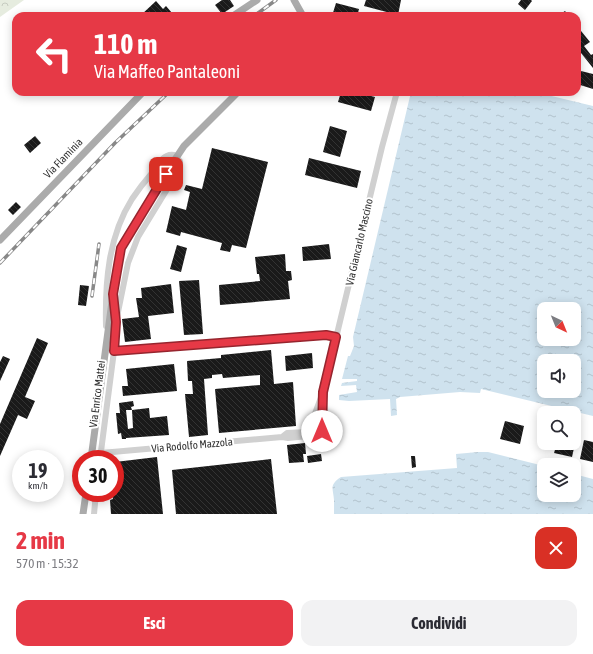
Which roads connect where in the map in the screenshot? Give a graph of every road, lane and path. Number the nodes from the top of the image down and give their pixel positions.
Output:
1 (257, 0) edge
2 (294, 0) edge
3 (239, 12) edge
4 (301, 12) edge
5 (139, 96) edge
6 (234, 96) edge
7 (238, 96) edge
8 (396, 96) edge
9 (177, 156) junction
10 (0, 240) edge
11 (113, 294) junction
12 (116, 322) junction
13 (336, 337) junction
14 (107, 338) junction
15 (114, 351) junction
16 (323, 392) junction
17 (322, 431) junction
18 (309, 432) junction
19 (92, 450) edge
20 (102, 450) edge
21 (124, 454) edge
22 (85, 502) edge
23 (95, 502) edge
24 (83, 514) edge
25 (94, 514) edge

1 - 3 main road
2 - 4 main road
5 - 10 main road, Via Flaminia
6 - 11 main road, Via Enrico Mattei, bridge
7 - 9 street, Via Enrico Mattei
8 - 13 street, Via Giancarlo Mascino
9 - 12 street, Via Enrico Mattei
9 - 14 street, Via Enrico Mattei
11 - 12 main road
11 - 14 main road, Via Enrico Mattei
12 - 15 street, Via Enrico Mattei
13 - 15 street
13 - 16 street, Via Giancarlo Mascino
14 - 19 main road, Via Enrico Mattei
15 - 20 street, Via Enrico Mattei
16 - 17 street, Via Giancarlo Mascino
16 - 18 street, Via Giancarlo Mascino
17 - 18 street
17 - 18 street
18 - 21 street, Via Rodolfo Mazzola
22 - 24 main road
23 - 25 street

